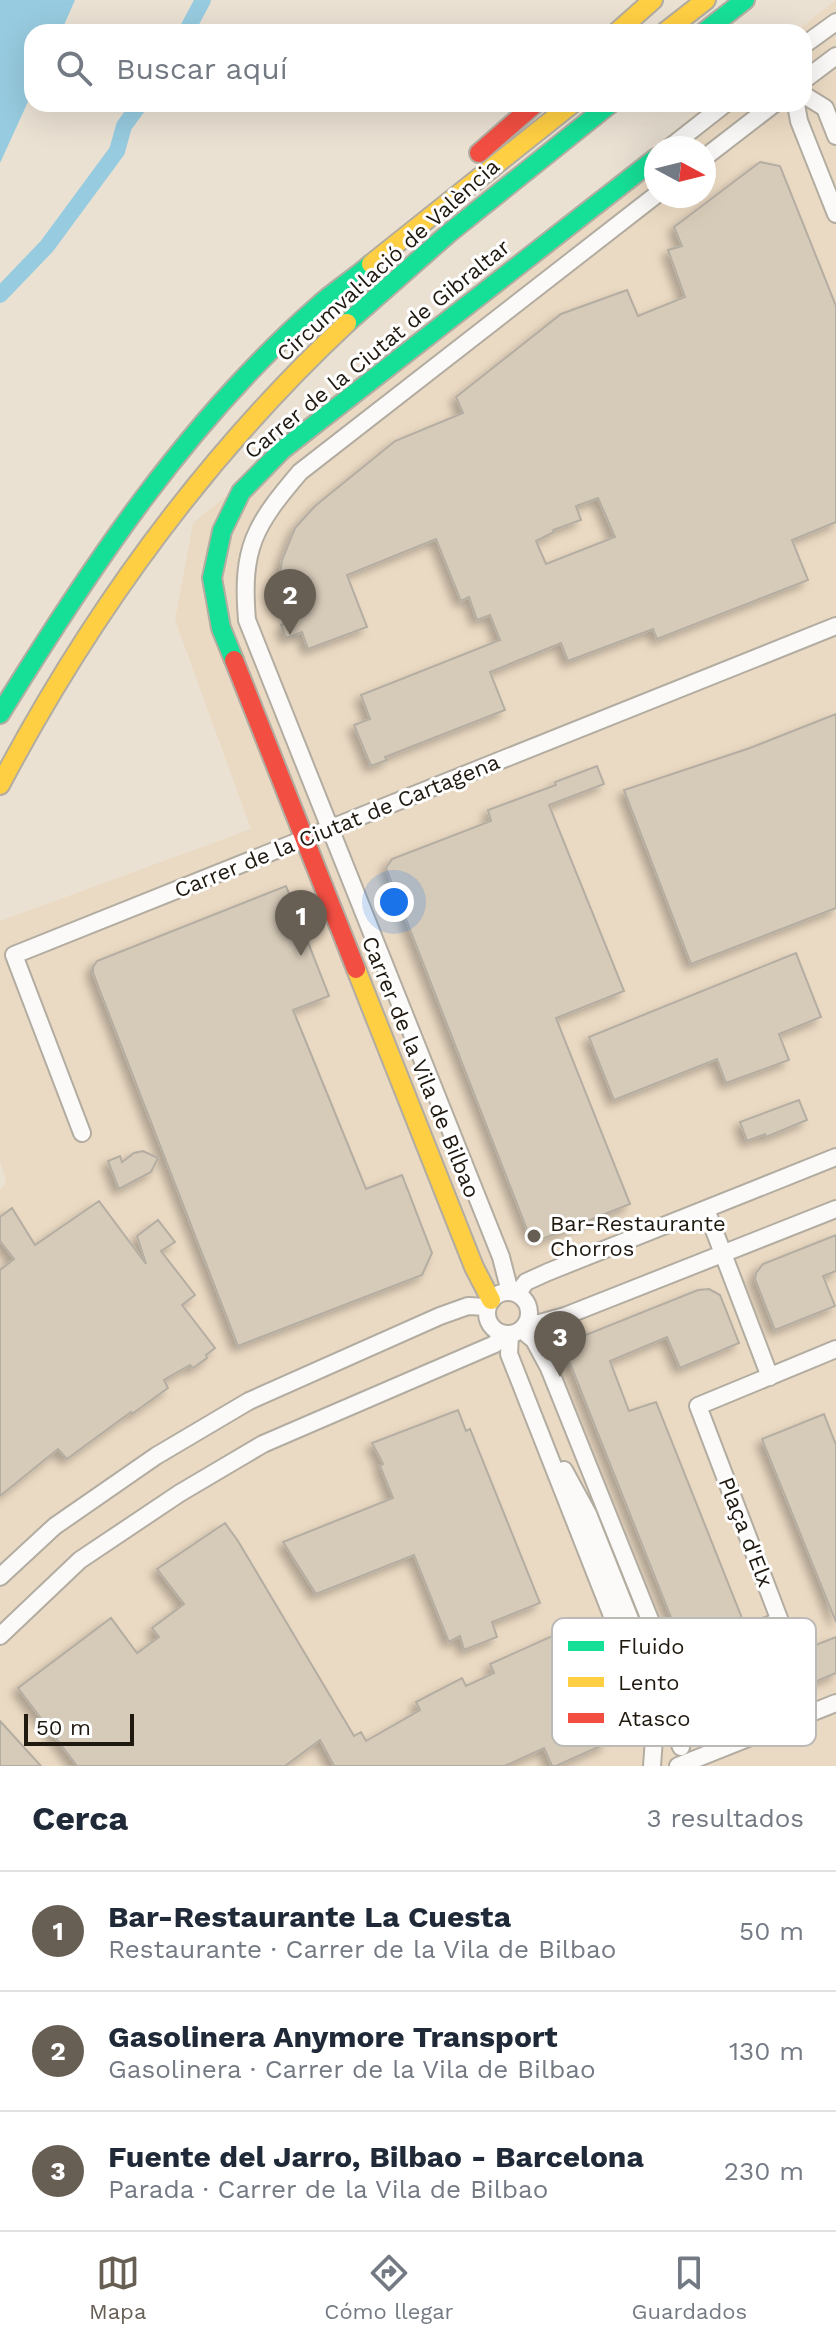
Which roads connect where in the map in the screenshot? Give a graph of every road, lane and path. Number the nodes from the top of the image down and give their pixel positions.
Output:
1 (653, 0) edge
2 (706, 0) edge
3 (745, 0) edge
4 (836, 22) edge
5 (626, 24) edge
6 (675, 24) edge
7 (714, 24) edge
8 (812, 39) edge
9 (836, 56) edge
10 (812, 74) edge
11 (812, 100) edge
12 (526, 112) edge
13 (562, 112) edge
14 (600, 112) edge
15 (715, 112) edge
16 (764, 112) edge
17 (797, 112) edge
18 (684, 136) edge
19 (836, 136) edge
20 (716, 149) edge
21 (644, 167) edge
22 (644, 204) edge
23 (836, 214) edge
24 (318, 306) junction
25 (836, 626) edge
26 (221, 628) joint
27 (0, 714) edge
28 (0, 785) edge
29 (331, 828) junction
30 (305, 839) junction
31 (82, 1133) dead end
32 (836, 1157) edge
33 (706, 1209) junction
34 (836, 1209) edge
35 (723, 1253) junction
36 (514, 1293) junction
37 (489, 1303) junction
38 (515, 1331) junction
39 (836, 1349) edge
40 (770, 1377) junction
41 (560, 1396) junction
42 (530, 1409) junction
43 (588, 1514) junction
44 (0, 1577) edge
45 (613, 1618) edge
46 (630, 1618) edge
47 (649, 1618) edge
48 (779, 1618) edge
49 (0, 1636) edge
50 (836, 1703) edge
51 (816, 1711) edge
52 (653, 1746) edge
53 (717, 1746) edge
54 (728, 1746) edge
55 (720, 1749) junction
56 (652, 1766) edge
57 (678, 1766) edge

1 - 5 main road
2 - 6 main road
3 - 7 main road
4 - 8 street
9 - 10 street
11 - 19 street
12 - 24 main road
13 - 24 main road, Circumval·lació de València
14 - 28 main road, Circumval·lació de València
15 - 18 street
16 - 20 street
17 - 23 street
21 - 26 main road, Carrer de la Ciutat de Gibraltar
22 - 29 street, Carrer de la Vila de Bilbao
24 - 27 main road, Circumval·lació de València
25 - 29 street, Carrer de la Ciutat de Cartagena
26 - 30 main road, Carrer de la Vila de Bilbao
29 - 30 street, Carrer de la Ciutat de Cartagena
29 - 36 street, Carrer de la Vila de Bilbao
30 - 31 street, Carrer de la Ciutat de Cartagena
30 - 37 main road, Carrer de la Vila de Bilbao
32 - 33 street
33 - 35 street
33 - 36 street
34 - 35 street
35 - 38 street
35 - 40 street
36 - 37 street
36 - 38 street
37 - 38 street
37 - 44 street
38 - 41 street
38 - 42 street
38 - 49 street
39 - 40 street, Plaça d'Elx
40 - 48 street, Plaça d'Elx
41 - 43 street
41 - 47 street
42 - 43 street
42 - 45 street
43 - 46 street
50 - 51 street
52 - 56 street
53 - 55 street
54 - 55 street
55 - 57 street

